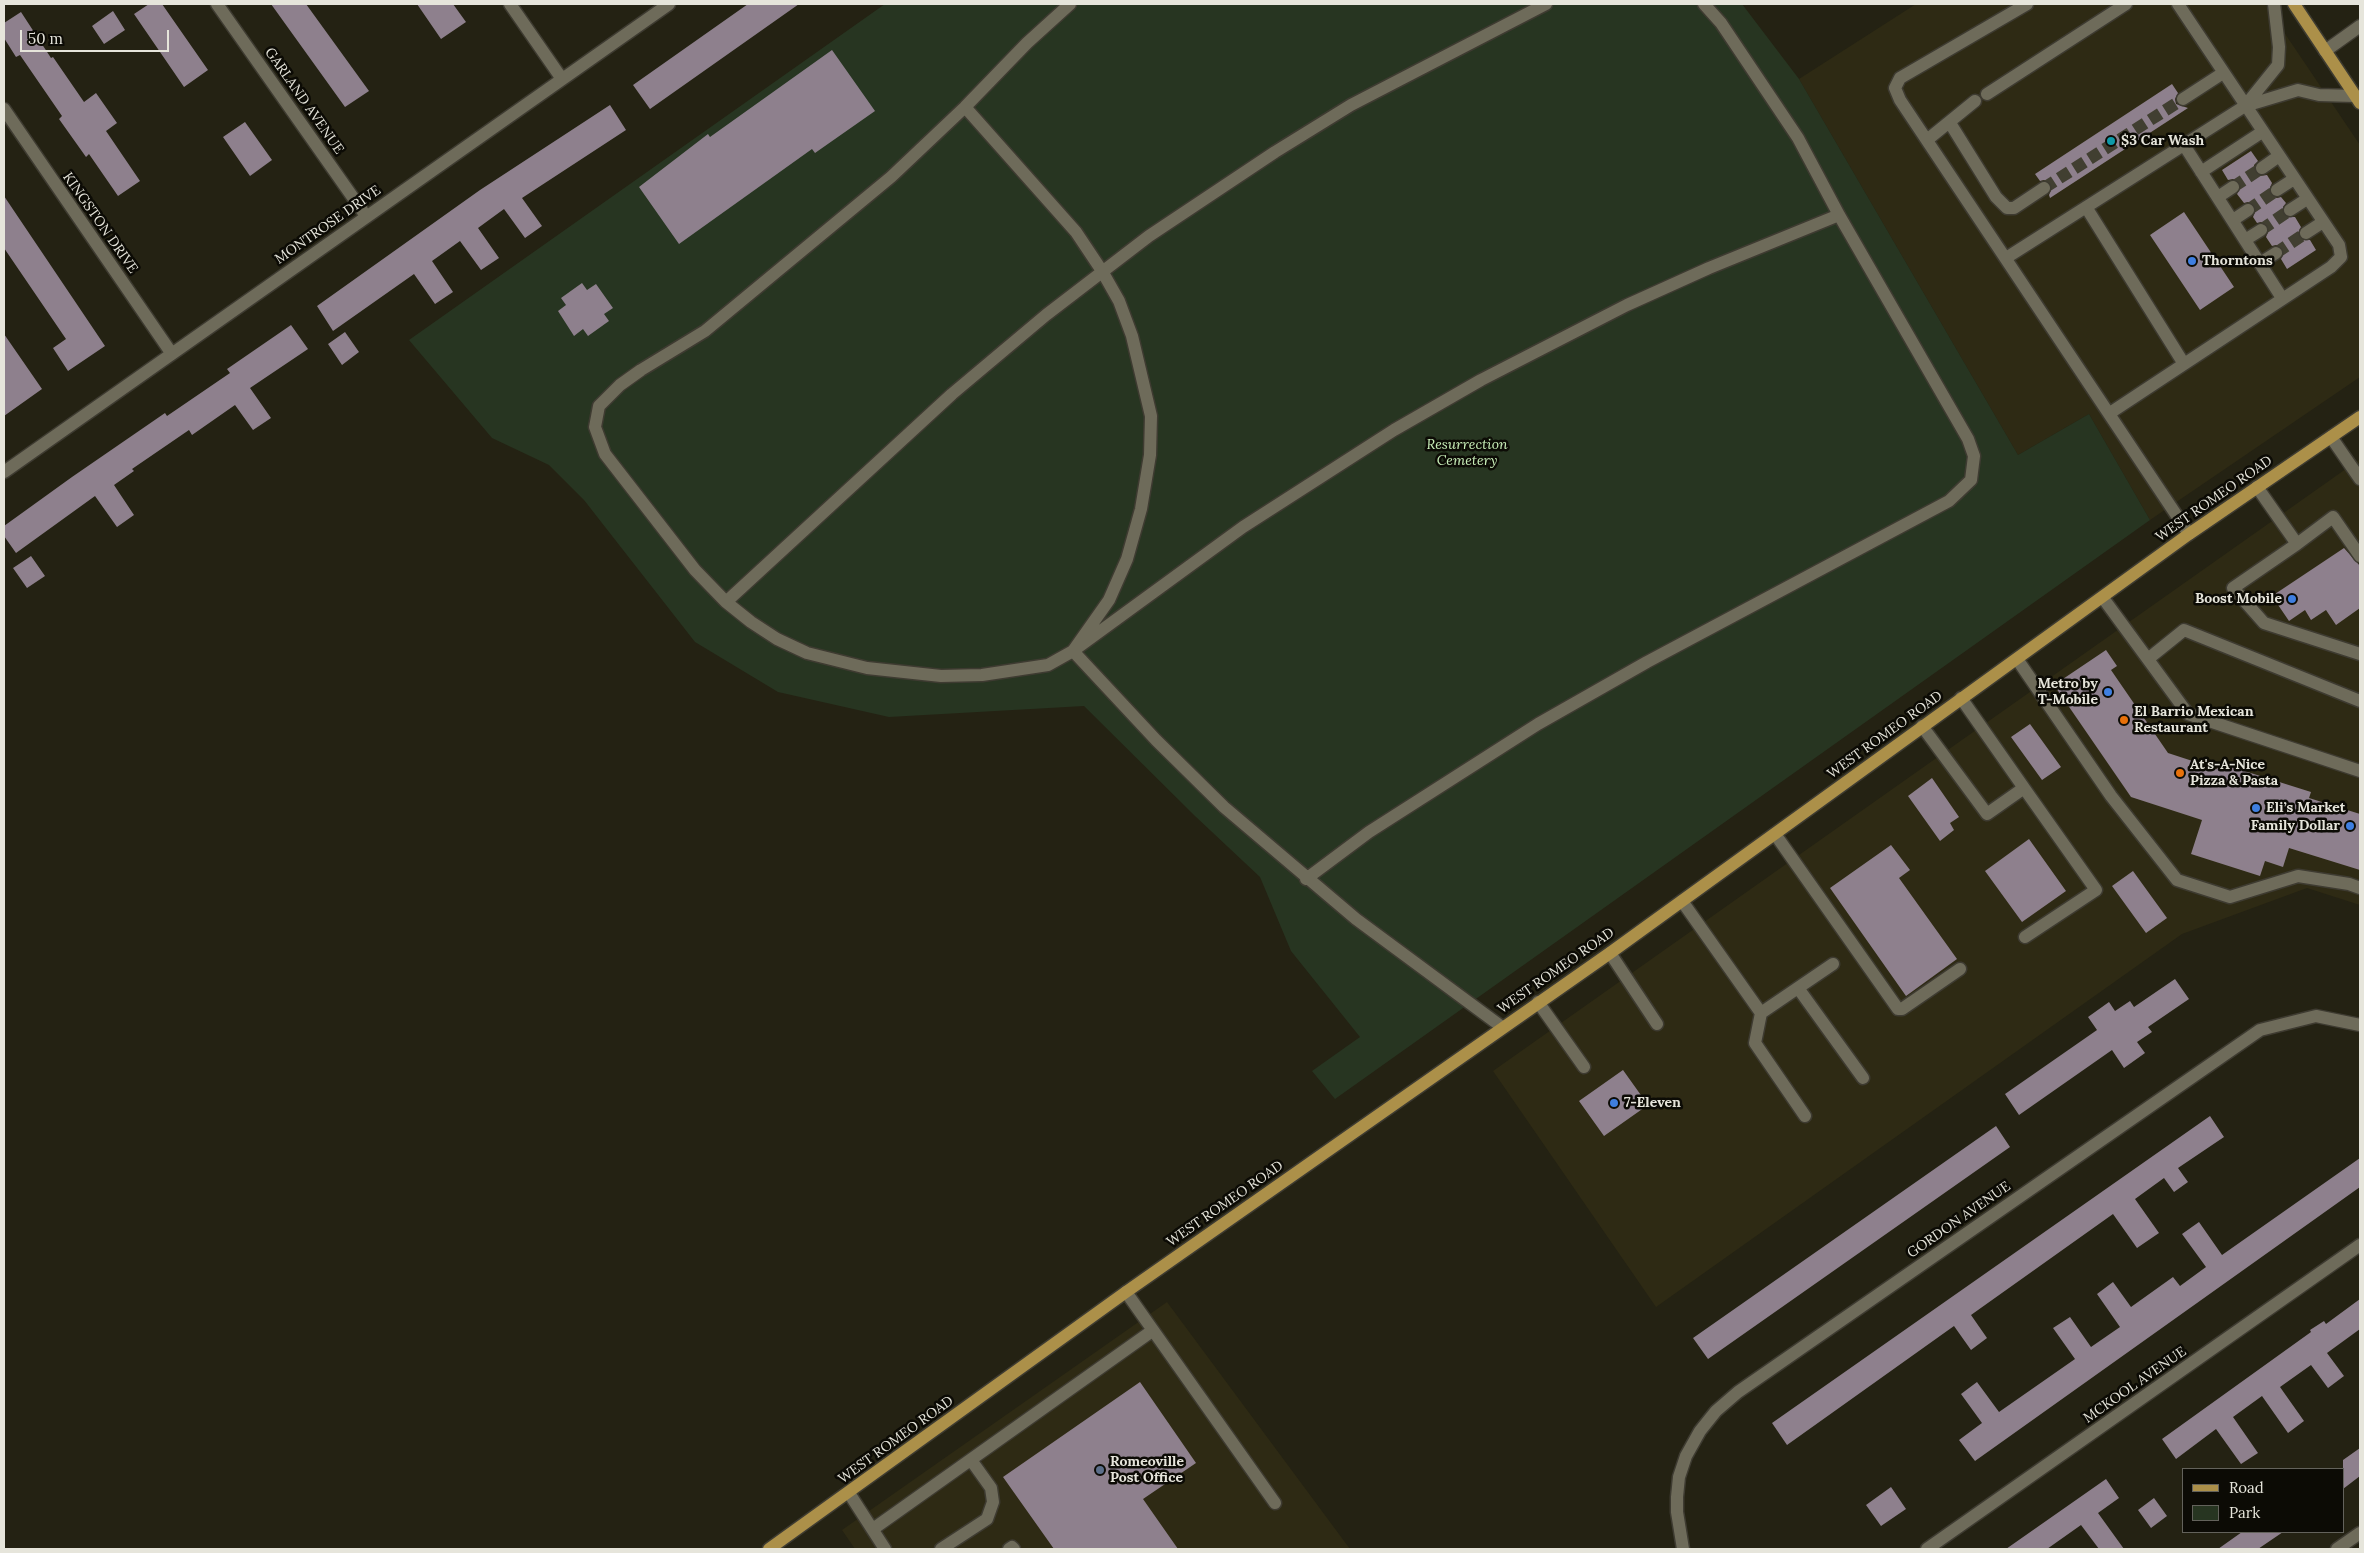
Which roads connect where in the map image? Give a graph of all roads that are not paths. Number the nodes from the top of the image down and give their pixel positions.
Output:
1 (218, 4) edge
2 (510, 4) edge
3 (670, 4) edge
4 (1070, 4) edge
5 (1546, 4) edge
6 (1704, 4) edge
7 (2003, 4) edge
8 (2027, 4) edge
9 (2126, 4) edge
10 (2178, 4) edge
11 (2274, 4) edge
12 (2294, 4) edge
13 (2010, 15) junction
14 (2360, 26) edge
15 (2325, 51) junction
16 (2223, 73) junction
17 (562, 79) junction
18 (1987, 94) dead end
19 (2182, 99) tunnel mouth
20 (2358, 99) edge
21 (1975, 101) dead end
22 (2245, 106) junction
23 (965, 107) junction
24 (4, 109) edge
25 (1950, 123) junction
26 (2262, 132) junction
27 (1926, 140) junction
28 (2184, 145) junction
29 (2279, 156) junction
30 (2262, 168) tunnel mouth
31 (2201, 172) junction
32 (2294, 179) junction
33 (2233, 187) tunnel mouth
34 (2044, 188) tunnel mouth
35 (2277, 190) tunnel mouth
36 (2218, 197) junction
37 (2307, 199) junction
38 (2086, 207) junction
39 (2248, 210) tunnel mouth
40 (2290, 210) tunnel mouth
41 (1839, 215) junction
42 (366, 216) junction
43 (2233, 220) junction
44 (2323, 222) junction
45 (2261, 230) tunnel mouth
46 (2306, 233) tunnel mouth
47 (2246, 240) junction
48 (2276, 253) tunnel mouth
49 (2006, 258) junction
50 (2260, 263) junction
51 (1102, 271) junction
52 (2282, 298) junction
53 (172, 354) junction
54 (2184, 364) junction
55 (2110, 413) junction
56 (2360, 417) edge
57 (2332, 437) junction
58 (4, 472) edge
59 (2360, 479) edge
60 (2257, 487) junction
61 (2190, 534) junction
62 (2296, 544) junction
63 (2360, 556) edge
64 (2103, 598) junction
65 (726, 602) junction
66 (1074, 650) junction
67 (2360, 654) edge
68 (2017, 659) junction
69 (2148, 659) junction
70 (1961, 698) junction
71 (2360, 701) edge
72 (1922, 726) junction
73 (2360, 771) edge
74 (2024, 788) junction
75 (1775, 834) junction
76 (1306, 879) junction
77 (2360, 888) edge
78 (1682, 901) junction
79 (2025, 938) dead end
80 (1610, 953) junction
81 (1833, 964) dead end
82 (1960, 969) dead end
83 (1798, 988) junction
84 (1538, 1002) junction
85 (1762, 1013) junction
86 (1657, 1024) dead end
87 (2360, 1025) edge
88 (1502, 1027) junction
89 (1584, 1067) dead end
90 (1863, 1078) dead end
91 (1805, 1116) dead end
92 (2360, 1244) edge
93 (1126, 1292) junction
94 (1152, 1331) junction
95 (970, 1460) junction
96 (849, 1493) junction
97 (1275, 1503) dead end
98 (873, 1529) junction
99 (2360, 1533) edge
100 (769, 1549) edge
101 (885, 1549) edge
102 (941, 1549) edge
103 (1009, 1549) edge
104 (1014, 1549) edge
105 (1683, 1549) edge
106 (1927, 1549) edge
107 (2337, 1549) edge

1 - 42 street, GARLAND AVENUE
2 - 17 street
3 - 17 street, MONTROSE DRIVE
4 - 23 street
5 - 51 street
6 - 41 street
7 - 13 street
8 - 13 street
9 - 18 street
10 - 16 street
11 - 22 street
12 - 15 main road
13 - 27 street
14 - 15 street
15 - 20 main road
16 - 19 street
16 - 22 street
17 - 42 street, MONTROSE DRIVE
20 - 22 street
21 - 25 street
22 - 26 street
22 - 28 street
23 - 51 street
23 - 65 street
24 - 53 street, KINGSTON DRIVE
25 - 27 street
25 - 34 street
26 - 29 street
26 - 31 street
27 - 49 street
28 - 31 street
28 - 38 street
29 - 30 street
29 - 32 street
31 - 36 street
32 - 35 street
32 - 37 street
33 - 36 street
36 - 43 street
37 - 40 street
37 - 44 street
38 - 49 street
38 - 54 street
39 - 43 street
41 - 66 street
41 - 76 street
42 - 53 street, MONTROSE DRIVE
43 - 47 street
44 - 46 street
44 - 52 street
45 - 47 street
47 - 50 street
48 - 50 street
49 - 55 street
50 - 52 street
51 - 65 street
51 - 66 street
52 - 54 street
53 - 58 street, MONTROSE DRIVE
54 - 55 street
55 - 61 street
56 - 57 main road, WEST ROMEO ROAD
57 - 59 street
57 - 60 main road, WEST ROMEO ROAD
60 - 61 main road, WEST ROMEO ROAD
60 - 62 street
61 - 64 main road, WEST ROMEO ROAD
62 - 63 street
62 - 67 street
64 - 68 main road, WEST ROMEO ROAD
64 - 69 street
65 - 66 street
66 - 76 street
68 - 70 main road, WEST ROMEO ROAD
68 - 77 street
69 - 71 street
69 - 73 street
70 - 72 main road, WEST ROMEO ROAD
70 - 74 street
72 - 74 street
72 - 75 main road, WEST ROMEO ROAD
74 - 79 street
75 - 78 main road, WEST ROMEO ROAD
75 - 82 street
76 - 88 street
78 - 80 main road, WEST ROMEO ROAD
78 - 85 street
80 - 84 main road, WEST ROMEO ROAD
80 - 86 street
81 - 83 street
83 - 85 street
83 - 90 street
84 - 88 main road, WEST ROMEO ROAD
84 - 89 street
85 - 91 street
87 - 105 street, GORDON AVENUE
88 - 93 main road, WEST ROMEO ROAD
92 - 106 street, MCKOOL AVENUE
93 - 94 street
93 - 96 main road, WEST ROMEO ROAD
94 - 95 street
94 - 97 street
95 - 98 street
95 - 102 street
96 - 98 street
96 - 100 main road, WEST ROMEO ROAD
98 - 101 street
99 - 107 street
103 - 104 street

